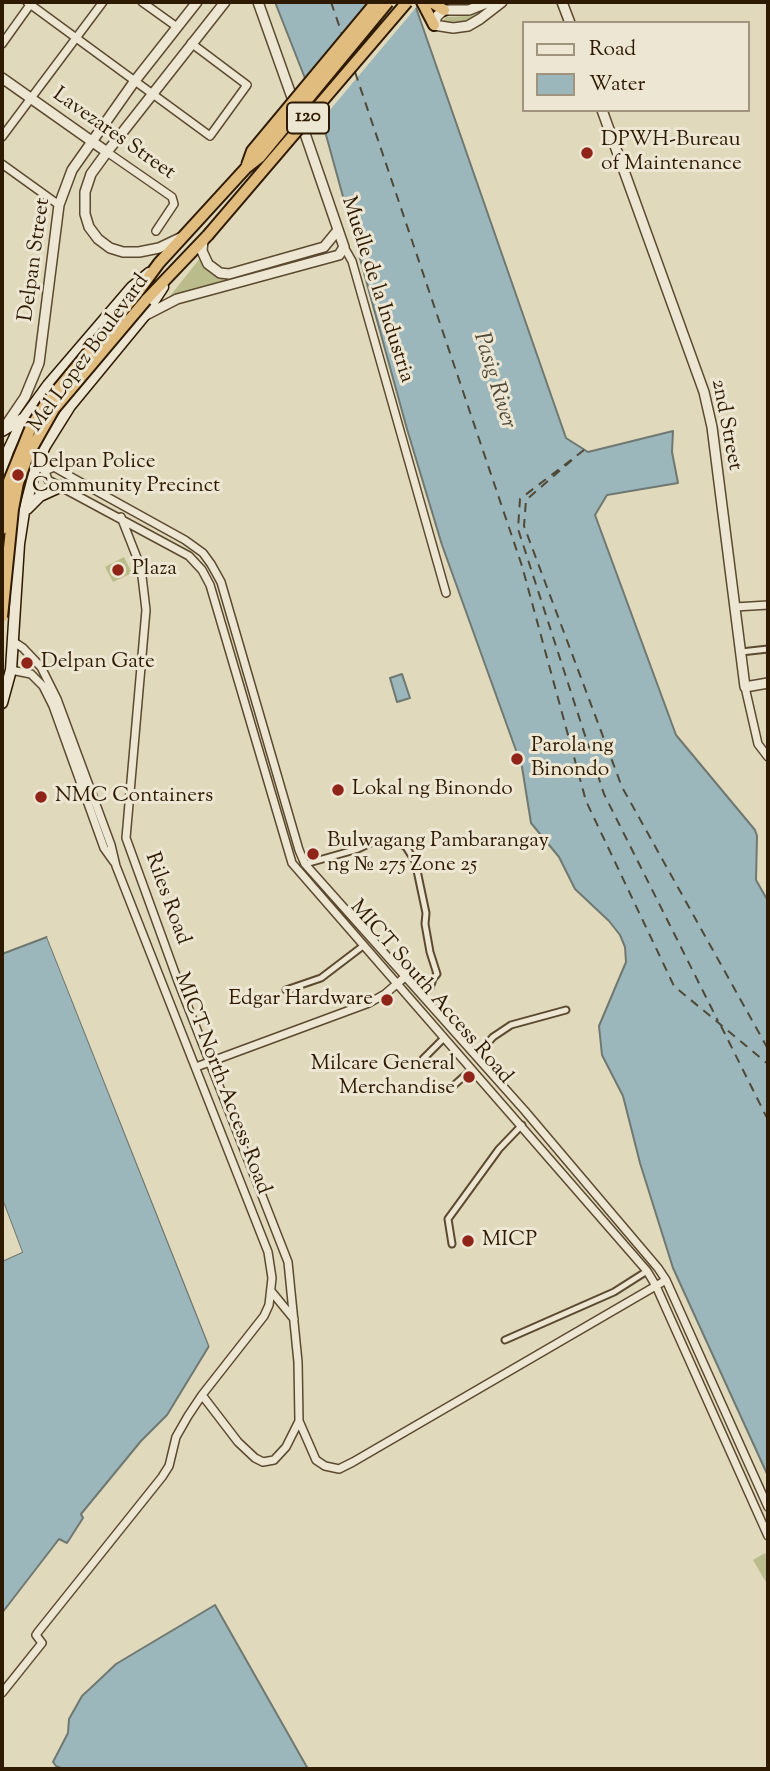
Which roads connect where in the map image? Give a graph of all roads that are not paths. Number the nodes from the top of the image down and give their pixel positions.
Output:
1 (103, 2) edge
2 (142, 2) edge
3 (197, 2) edge
4 (225, 2) edge
5 (258, 2) edge
6 (376, 2) edge
7 (388, 2) edge
8 (407, 2) edge
9 (422, 2) edge
10 (431, 2) edge
11 (489, 2) edge
12 (502, 2) edge
13 (562, 2) edge
14 (30, 3) edge
15 (444, 10) junction
16 (569, 21) edge
17 (434, 25) junction
18 (177, 27) junction
19 (76, 38) junction
20 (191, 43) junction
21 (2, 44) edge
22 (2, 78) edge
23 (134, 82) junction
24 (151, 94) junction
25 (30, 98) junction
26 (603, 112) edge
27 (2, 137) edge
28 (91, 141) junction
29 (107, 152) junction
30 (2, 164) edge
31 (246, 167) junction
32 (59, 205) junction
33 (338, 230) junction
34 (156, 231) dead end
35 (183, 236) junction
36 (206, 238) junction
37 (324, 247) junction
38 (344, 247) junction
39 (279, 260) junction
40 (159, 263) junction
41 (282, 271) junction
42 (171, 275) junction
43 (142, 296) junction
44 (144, 316) junction
45 (24, 418) junction
46 (2, 431) edge
47 (4, 451) edge
48 (40, 468) junction
49 (2, 473) edge
50 (62, 486) junction
51 (2, 513) edge
52 (24, 514) junction
53 (121, 517) junction
54 (2, 529) edge
55 (185, 540) junction
56 (179, 550) junction
57 (446, 593) dead end
58 (768, 605) edge
59 (736, 607) junction
60 (2, 617) edge
61 (14, 642) junction
62 (768, 649) edge
63 (741, 652) junction
64 (11, 670) junction
65 (768, 683) edge
66 (744, 687) junction
67 (2, 703) edge
68 (768, 757) edge
69 (305, 864) junction
70 (116, 866) junction
71 (363, 946) junction
72 (406, 976) junction
73 (397, 984) junction
74 (286, 990) dead end
75 (423, 995) junction
76 (566, 1010) dead end
77 (444, 1038) junction
78 (474, 1053) junction
79 (423, 1059) dead end
80 (463, 1059) junction
81 (209, 1062) junction
82 (196, 1067) junction
83 (471, 1070) junction
84 (452, 1087) dead end
85 (522, 1125) junction
86 (566, 1160) junction
87 (558, 1167) junction
88 (452, 1244) dead end
89 (646, 1271) junction
90 (290, 1276) junction
91 (272, 1278) junction
92 (666, 1280) junction
93 (656, 1286) junction
94 (271, 1291) junction
95 (295, 1319) junction
96 (505, 1340) dead end
97 (202, 1395) junction
98 (299, 1421) junction
99 (768, 1507) edge
100 (765, 1521) edge
101 (768, 1536) edge
102 (2, 1693) edge

1 - 19 street
2 - 18 street
3 - 18 street, Delpan Street
4 - 20 street, Delpan Street
5 - 33 street, Muelle de la Industria
6 - 31 highway, Mel Lopez Boulevard / 120, bridge
7 - 31 highway, Mel Lopez Boulevard / 120, bridge
8 - 36 highway, Mel Lopez Boulevard / 120, bridge
9 - 17 highway
10 - 15 highway
11 - 15 street
12 - 17 street
13 - 16 street
14 - 19 street
14 - 21 street
15 - 17 street
18 - 23 street, Delpan Street
19 - 23 street
19 - 25 street
20 - 24 street, Delpan Street
20 - 24 street
22 - 25 street, Lavezares Street
23 - 24 street
23 - 28 street, Delpan Street
24 - 29 street, Delpan Street
25 - 27 street
25 - 28 street, Lavezares Street
26 - 59 street, 2nd Street
28 - 29 street, Lavezares Street
28 - 32 street, Delpan Street
29 - 34 street, Lavezares Street
29 - 35 street, Delpan Street
30 - 32 street
31 - 35 highway, Mel Lopez Boulevard / 120
32 - 46 street, Delpan Street
33 - 37 street
33 - 38 street, Muelle de la Industria
35 - 40 highway, Mel Lopez Boulevard / 120
36 - 39 street
36 - 42 highway, Mel Lopez Boulevard / 120
37 - 38 street
37 - 39 street
38 - 41 street
38 - 57 street, Muelle de la Industria
39 - 41 street
40 - 43 highway, Mel Lopez Boulevard / 120
40 - 45 main road, Mel Lopez Boulevard / 120
41 - 44 street
42 - 43 highway, Mel Lopez Boulevard / 120
42 - 44 main road, Mel Lopez Boulevard / 120
43 - 54 highway, Mel Lopez Boulevard / 120, bridge
43 - 60 highway, Mel Lopez Boulevard / 120, bridge
44 - 48 main road, Mel Lopez Boulevard / 120
45 - 46 main road
45 - 47 main road, Mel Lopez Boulevard / 120
47 - 48 main road, MICT South Access Road
47 - 49 main road, Mel Lopez Boulevard / 120
48 - 50 street, MICT South Access Road
48 - 52 main road, Mel Lopez Boulevard / 120
48 - 55 street, MICT South Access Road
50 - 52 main road
50 - 53 street, MICT South Access Road
51 - 52 main road
52 - 61 main road, Mel Lopez Boulevard / 120
53 - 56 street, MICT South Access Road
53 - 81 street, Riles Road
55 - 56 street
55 - 69 street, MICT South Access Road
56 - 71 street, MICT South Access Road
58 - 59 street
59 - 63 street, 2nd Street
61 - 64 main road, Mel Lopez Boulevard / 120
61 - 70 street, MICT North Access Road
62 - 63 street
63 - 66 street, 2nd Street
64 - 67 main road, Mel Lopez Boulevard / 120
64 - 70 street, MICT North Access Road
65 - 66 street
66 - 68 street, 2nd Street
69 - 72 street, MICT South Access Road
69 - 75 street
70 - 82 street, MICT North Access Road
71 - 73 street, MICT South Access Road
71 - 74 street
72 - 73 street
72 - 75 street, MICT South Access Road
73 - 77 street, MICT South Access Road
73 - 81 street
75 - 78 street, MICT South Access Road
76 - 78 street
77 - 79 street
77 - 80 street, MICT South Access Road
78 - 80 street
78 - 86 street, MICT South Access Road
80 - 83 street, MICT South Access Road
81 - 82 street
81 - 90 street, Riles Road
82 - 91 street, MICT North Access Road
83 - 84 street
83 - 85 street, MICT South Access Road
85 - 87 street, MICT South Access Road
85 - 88 street
86 - 87 street
86 - 92 street, MICT South Access Road
87 - 89 street, MICT South Access Road
89 - 93 street, MICT South Access Road
89 - 96 street
90 - 91 street
90 - 95 street, Riles Road
91 - 94 street, MICT North Access Road
92 - 93 street
92 - 99 street, MICT South Access Road
93 - 98 street
93 - 100 street, MICT South Access Road
94 - 95 street
94 - 97 street, MICT North Access Road
95 - 98 street, Riles Road
97 - 98 street
97 - 102 street, MICT North Access Road
100 - 101 street, MICT South Access Road

